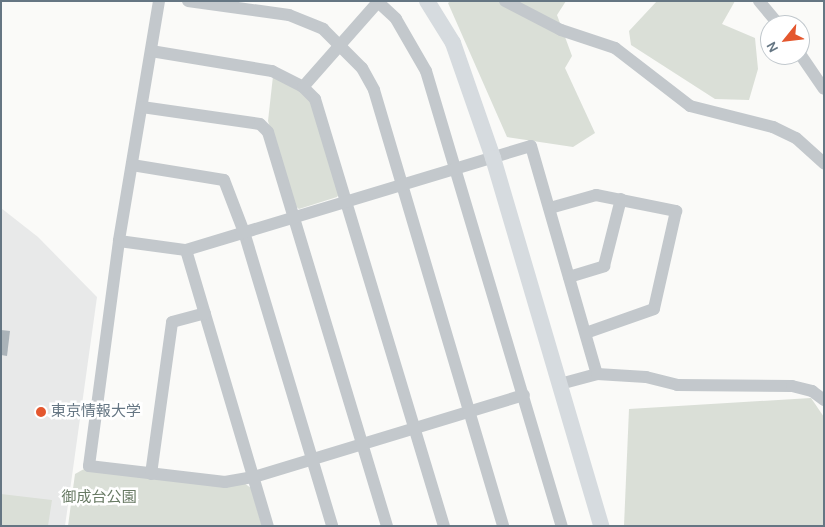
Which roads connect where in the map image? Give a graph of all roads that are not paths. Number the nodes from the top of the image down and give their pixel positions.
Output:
1 (159, 1) edge
2 (188, 1) edge
3 (427, 1) edge
4 (505, 1) edge
5 (759, 1) edge
6 (378, 2) edge
7 (771, 15) edge
8 (342, 45) junction
9 (151, 51) junction
10 (808, 65) edge
11 (303, 87) junction
12 (824, 89) edge
13 (142, 107) junction
14 (493, 158) junction
15 (824, 164) edge
16 (132, 165) junction
17 (456, 169) junction
18 (403, 185) junction
19 (621, 199) junction
20 (349, 201) junction
21 (550, 208) junction
22 (293, 218) junction
23 (244, 232) junction
24 (119, 240) junction
25 (186, 250) junction
26 (570, 277) junction
27 (205, 313) junction
28 (586, 333) junction
29 (598, 374) junction
30 (560, 384) junction
31 (524, 395) junction
32 (823, 397) edge
33 (470, 412) junction
34 (415, 428) junction
35 (363, 444) junction
36 (312, 459) junction
37 (151, 474) junction
38 (254, 477) junction
39 (268, 526) edge
40 (332, 526) edge
41 (387, 526) edge
42 (444, 526) edge
43 (503, 526) edge
44 (562, 526) edge
45 (601, 526) edge

1 - 9 street
2 - 8 street
3 - 14 street
4 - 15 street
5 - 7 street
6 - 8 street
6 - 17 street
8 - 11 street
8 - 18 street
9 - 11 street
9 - 13 street
10 - 12 street
11 - 20 street
13 - 16 street
13 - 22 street
14 - 17 street
14 - 21 street
14 - 30 street
16 - 23 street
16 - 24 street
17 - 18 street
17 - 31 street
18 - 20 street
18 - 33 street
19 - 21 street
19 - 26 street
19 - 28 street
20 - 22 street
20 - 34 street
21 - 26 street
22 - 23 street
22 - 35 street
23 - 25 street
23 - 36 street
24 - 25 street
24 - 37 street
25 - 27 street
26 - 28 street
27 - 37 street
27 - 38 street
28 - 29 street
29 - 30 street
29 - 32 street
30 - 45 street
31 - 33 street
31 - 44 street
33 - 34 street
33 - 43 street
34 - 35 street
34 - 42 street
35 - 36 street
35 - 41 street
36 - 38 street
36 - 40 street
37 - 38 street
38 - 39 street

